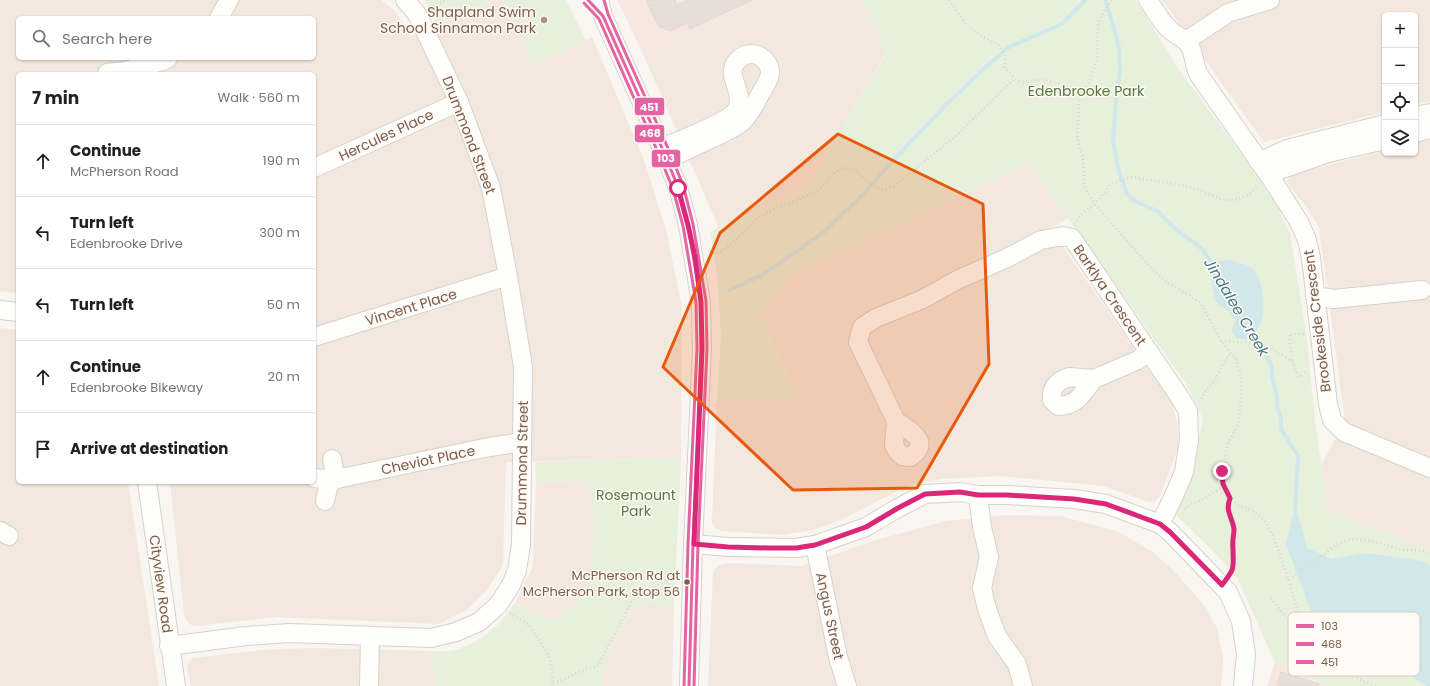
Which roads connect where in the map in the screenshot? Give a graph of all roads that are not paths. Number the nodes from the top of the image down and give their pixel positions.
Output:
1 (229, 0) edge
2 (405, 0) edge
3 (588, 0) edge
4 (1148, 0) edge
5 (1267, 1) edge
6 (601, 8) edge
7 (220, 16) edge
8 (1189, 45) junction
9 (164, 60) edge
10 (116, 72) edge
11 (458, 102) junction
12 (1430, 113) edge
13 (1418, 115) edge
14 (1382, 125) edge
15 (720, 128) dead end
16 (1430, 130) edge
17 (1418, 132) edge
18 (1382, 141) edge
19 (664, 154) junction
20 (316, 167) edge
21 (1266, 172) junction
22 (508, 276) junction
23 (1422, 290) dead end
24 (1315, 296) junction
25 (0, 310) edge
26 (16, 312) edge
27 (316, 336) edge
28 (1148, 352) junction
29 (1094, 379) dead end
30 (896, 421) dead end
31 (522, 442) junction
32 (332, 459) dead end
33 (1430, 468) edge
34 (326, 479) edge
35 (147, 484) edge
36 (978, 495) junction
37 (325, 501) dead end
38 (1160, 524) junction
39 (694, 544) junction
40 (815, 545) junction
41 (370, 636) junction
42 (169, 646) junction
43 (176, 686) edge
44 (369, 686) edge
45 (689, 686) edge
46 (847, 686) edge
47 (1023, 686) edge
48 (1243, 686) edge

1 - 7 street
2 - 11 street, Drummond Street
3 - 6 street
4 - 8 street
5 - 8 street
6 - 19 street
8 - 21 street, Brookeside Crescent
9 - 10 street
11 - 20 street, Hercules Place
11 - 22 street, Drummond Street
12 - 13 street
14 - 21 street
15 - 19 street
16 - 17 street
18 - 21 street
19 - 39 street
21 - 24 street, Brookeside Crescent
22 - 27 street, Vincent Place
22 - 31 street, Drummond Street
23 - 24 street
24 - 33 street, Brookeside Crescent
25 - 26 street
28 - 29 street
28 - 30 street, Barklya Crescent
28 - 38 street, Barklya Crescent
31 - 34 street, Cheviot Place
31 - 41 street, Drummond Street
32 - 34 street
34 - 37 street
35 - 42 street, Cityview Road
36 - 38 street
36 - 40 street
36 - 47 street
38 - 48 street
39 - 40 street
39 - 45 street
40 - 46 street, Angus Street
41 - 42 street, Drummond Street
41 - 44 street
42 - 43 street, Cityview Road

